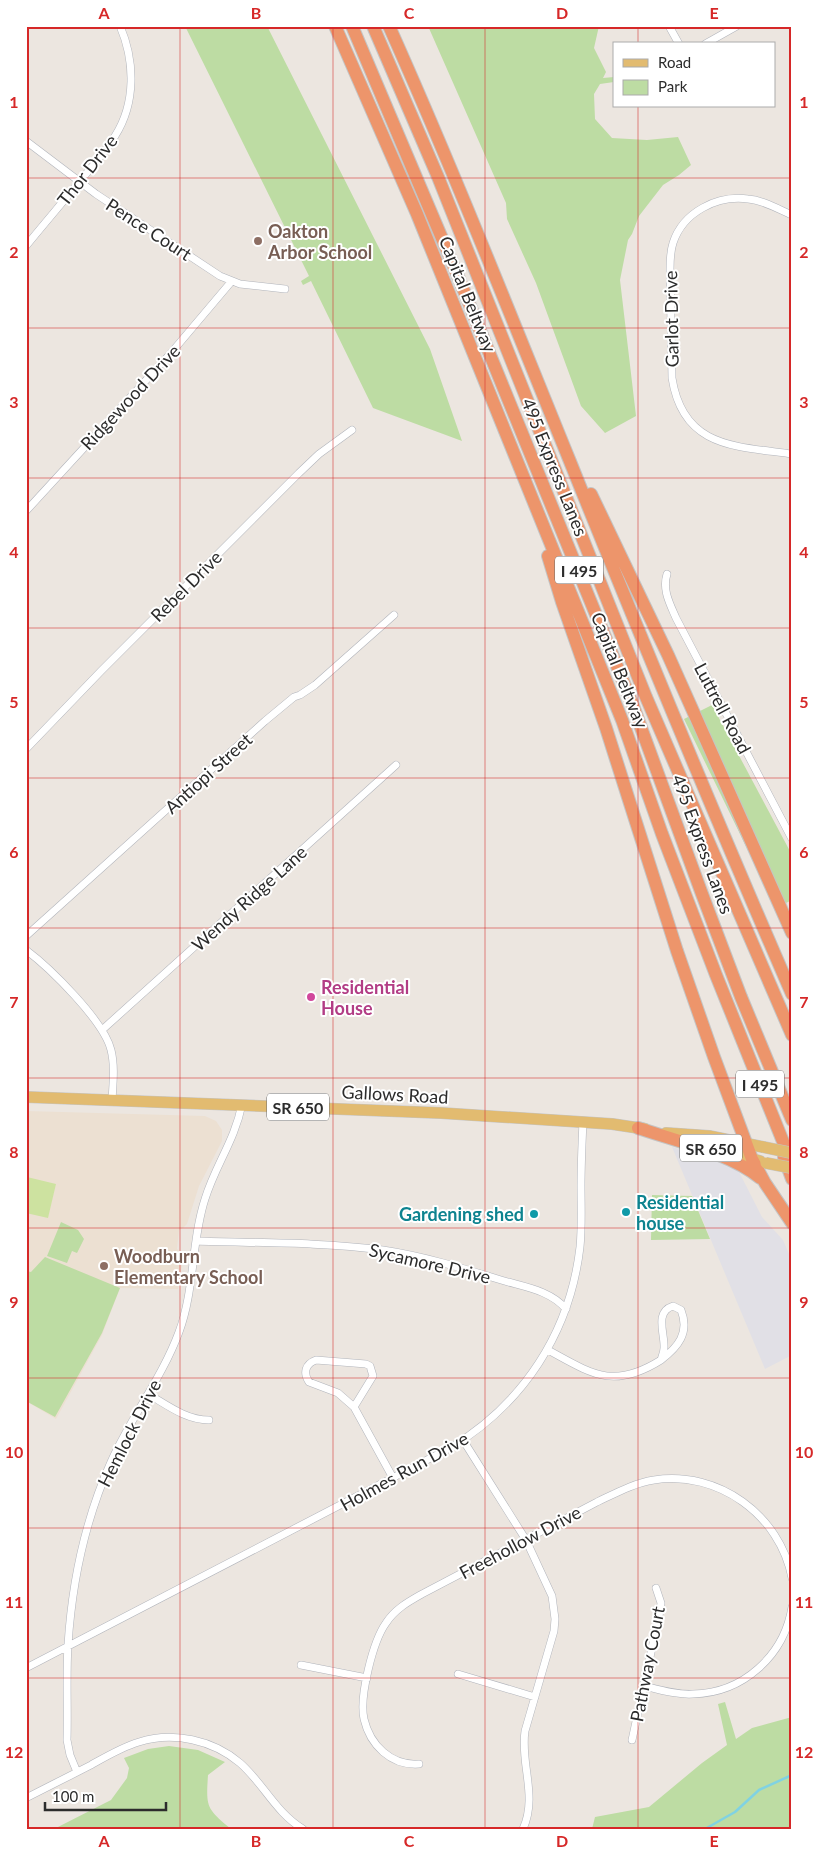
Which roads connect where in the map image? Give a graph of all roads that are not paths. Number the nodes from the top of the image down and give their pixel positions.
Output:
1 (120, 26) edge
2 (336, 26) edge
3 (352, 26) edge
4 (373, 26) edge
5 (389, 26) edge
6 (669, 26) edge
7 (737, 26) edge
8 (678, 42) edge
9 (709, 42) edge
10 (26, 141) edge
11 (79, 182) junction
12 (792, 215) edge
13 (26, 246) edge
14 (231, 282) junction
15 (284, 289) dead end
16 (551, 414) junction
17 (352, 430) dead end
18 (792, 454) edge
19 (524, 480) junction
20 (26, 511) edge
21 (666, 574) dead end
22 (394, 615) dead end
23 (26, 749) edge
24 (396, 765) dead end
25 (792, 839) edge
26 (792, 933) edge
27 (26, 936) edge
28 (26, 950) edge
29 (792, 994) edge
30 (728, 1005) junction
31 (102, 1030) junction
32 (792, 1035) edge
33 (26, 1097) edge
34 (112, 1100) junction
35 (242, 1104) junction
36 (792, 1120) edge
37 (582, 1122) junction
38 (638, 1128) junction
39 (671, 1134) junction
40 (746, 1143) junction
41 (792, 1153) edge
42 (752, 1160) junction
43 (792, 1164) edge
44 (792, 1168) edge
45 (792, 1179) edge
46 (765, 1183) junction
47 (792, 1223) edge
48 (196, 1241) junction
49 (566, 1309) junction
50 (548, 1350) junction
51 (661, 1360) junction
52 (148, 1394) junction
53 (354, 1406) junction
54 (209, 1420) dead end
55 (463, 1440) junction
56 (393, 1478) junction
57 (526, 1540) junction
58 (792, 1578) edge
59 (656, 1588) dead end
60 (792, 1607) edge
61 (68, 1647) junction
62 (301, 1665) dead end
63 (26, 1668) edge
64 (458, 1674) dead end
65 (368, 1678) junction
66 (644, 1686) junction
67 (535, 1697) junction
68 (632, 1740) dead end
69 (419, 1764) dead end
70 (77, 1772) junction
71 (26, 1798) edge
72 (303, 1829) edge
73 (523, 1829) edge

1 - 11 street, Thor Drive
2 - 19 highway, Capital Beltway / I 495
3 - 36 highway, 495 Express Lanes / I 495
4 - 32 highway, 495 Express Lanes / I 495
5 - 16 highway, Capital Beltway / I 495
6 - 8 street
7 - 9 street
10 - 11 street, Pence Court
11 - 13 street, Thor Drive
11 - 14 street, Pence Court
12 - 18 street, Garlot Drive
14 - 15 street, Pence Court
14 - 20 street, Ridgewood Drive
16 - 26 highway
16 - 29 highway, Capital Beltway / I 495
17 - 23 street, Rebel Drive
19 - 30 highway, Capital Beltway / I 495
19 - 40 highway
21 - 25 street, Luttrell Road
22 - 27 street, Antiopi Street
24 - 31 street, Wendy Ridge Lane
28 - 31 street
30 - 43 highway, Capital Beltway / I 495
30 - 45 highway
31 - 34 street
33 - 34 main road, Gallows Road / SR 650
34 - 35 main road, Gallows Road / SR 650
35 - 37 main road, Gallows Road / SR 650
35 - 48 street, Hemlock Drive
37 - 38 main road, Gallows Road / SR 650
37 - 49 street, Holmes Run Drive
38 - 39 main road, Gallows Road / SR 650
38 - 46 highway
39 - 40 main road, Gallows Road / SR 650
39 - 42 main road, Gallows Road / SR 650
40 - 41 main road, Gallows Road / SR 650, bridge
40 - 42 highway
42 - 44 main road, Gallows Road / SR 650, bridge
42 - 46 highway
46 - 47 highway
48 - 49 street, Sycamore Drive
48 - 52 street, Hemlock Drive
49 - 50 street, Holmes Run Drive
50 - 51 street
50 - 55 street, Holmes Run Drive
51 - 51 street
52 - 54 street
52 - 61 street, Hemlock Drive
53 - 53 street
53 - 56 street
55 - 56 street, Holmes Run Drive
55 - 57 street
56 - 61 street, Holmes Run Drive
57 - 58 street, Freehollow Drive
57 - 65 street, Freehollow Drive
57 - 67 street
59 - 66 street, Pathway Court
60 - 66 street
61 - 63 street, Holmes Run Drive
61 - 70 street, Hemlock Drive
62 - 65 street
64 - 67 street
65 - 69 street, Freehollow Drive
66 - 68 street, Pathway Court
67 - 73 street
70 - 71 street
70 - 72 street

